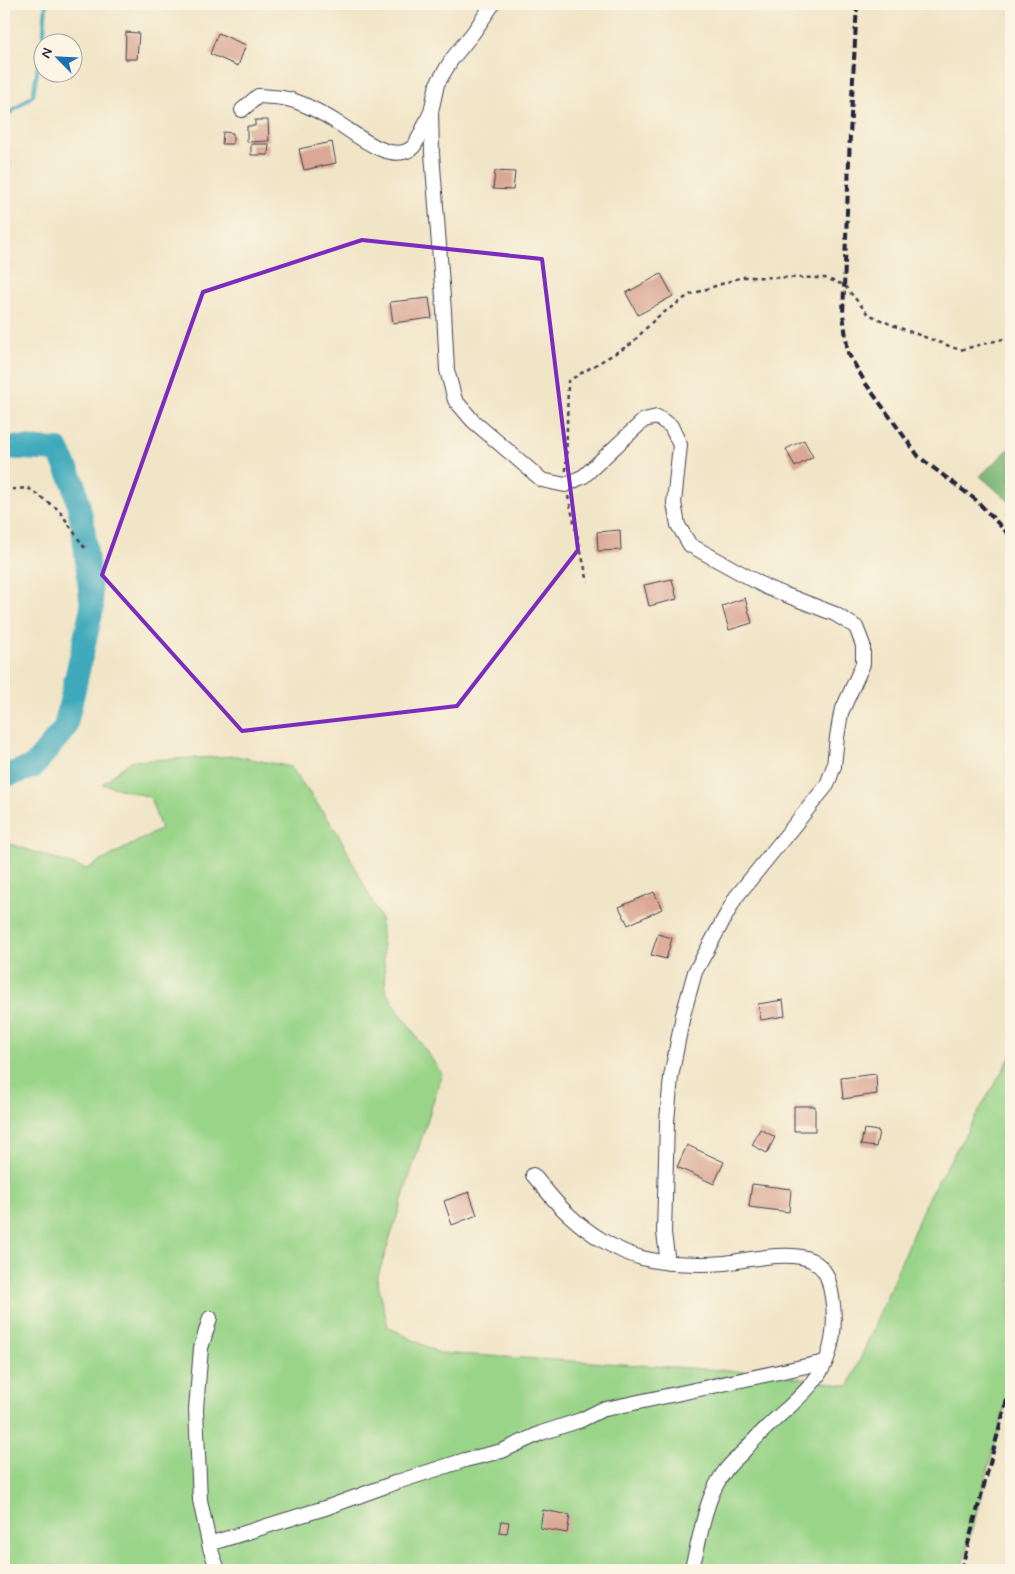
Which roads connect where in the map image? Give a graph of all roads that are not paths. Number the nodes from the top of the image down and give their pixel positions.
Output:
1 (493, 4) edge
2 (242, 110) dead end
3 (431, 112) junction
4 (533, 1175) dead end
5 (668, 1263) junction
6 (210, 1318) dead end
7 (825, 1362) junction
8 (209, 1544) junction
9 (218, 1570) edge
10 (690, 1570) edge

1 - 3 street
2 - 3 street
3 - 5 street
4 - 5 street
5 - 7 street
6 - 8 street
7 - 8 street
7 - 10 street
8 - 9 street

